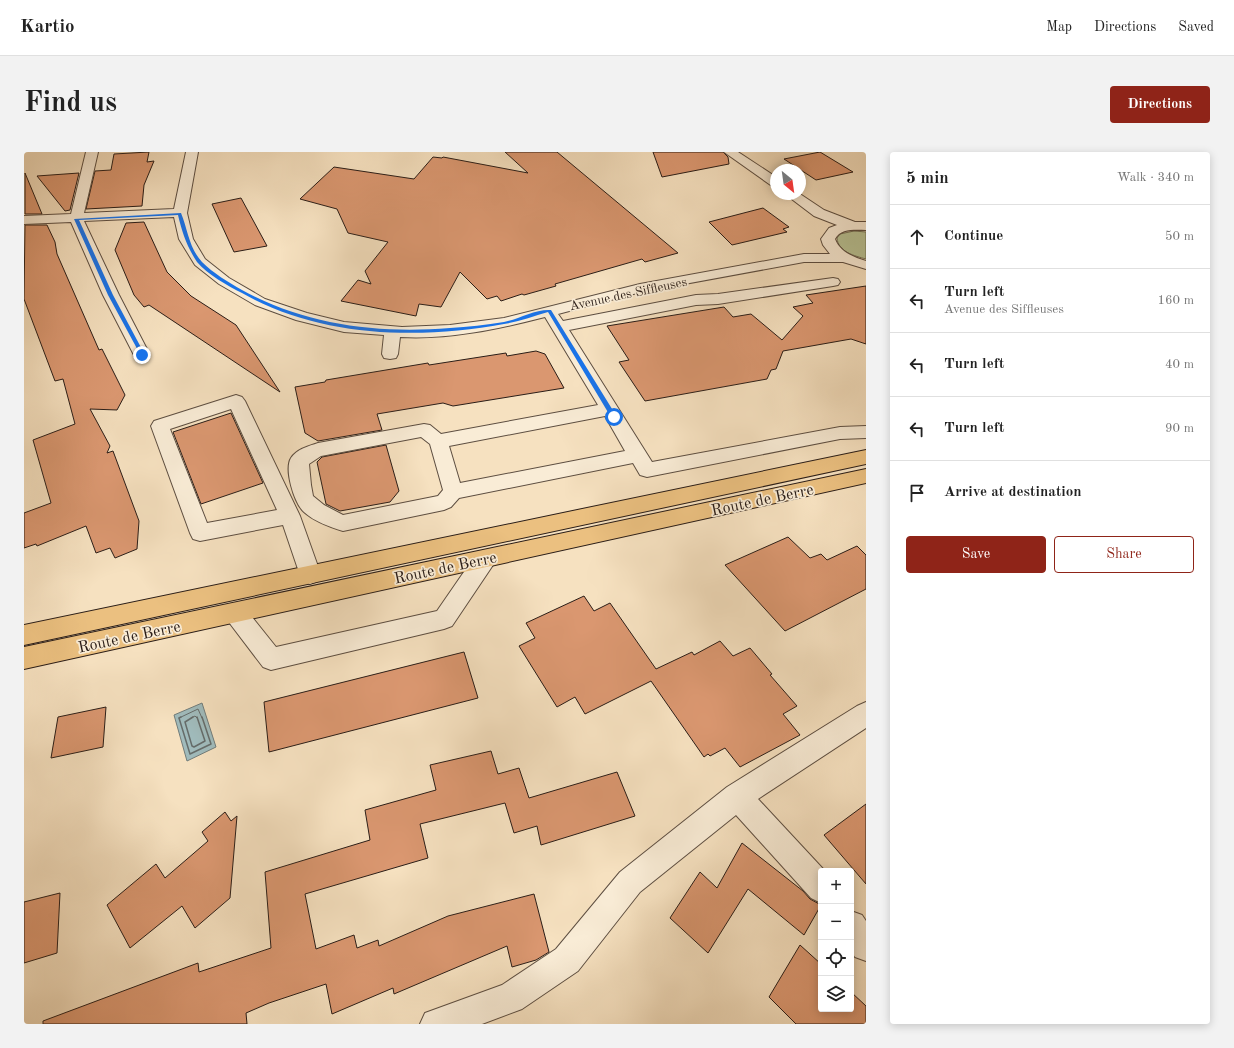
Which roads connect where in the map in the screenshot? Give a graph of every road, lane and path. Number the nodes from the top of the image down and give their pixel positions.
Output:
1 (92, 152) edge
2 (192, 152) edge
3 (730, 152) edge
4 (770, 179) edge
5 (799, 200) edge
6 (180, 213) junction
7 (819, 214) junction
8 (76, 219) junction
9 (24, 220) edge
10 (859, 226) edge
11 (831, 237) junction
12 (804, 258) junction
13 (844, 258) junction
14 (866, 266) edge
15 (833, 282) dead end
16 (549, 311) junction
17 (559, 327) junction
18 (392, 331) junction
19 (390, 354) dead end
20 (142, 355) dead end
21 (609, 409) junction
22 (866, 432) edge
23 (438, 441) junction
24 (638, 455) junction
25 (866, 457) edge
26 (866, 476) edge
27 (453, 492) junction
28 (290, 516) junction
29 (485, 559) junction
30 (310, 575) junction
31 (236, 614) junction
32 (24, 635) edge
33 (24, 658) edge
34 (866, 714) edge
35 (737, 797) junction
36 (818, 885) edge
37 (854, 930) edge
38 (866, 946) edge
39 (436, 1024) edge

1 - 8 street
2 - 6 street, Avenue des Siffleuses
3 - 4 street
5 - 7 street
6 - 8 street
6 - 18 street, Avenue des Siffleuses
7 - 10 street
7 - 11 street
8 - 9 street
8 - 20 street
10 - 11 street, Avenue des Siffleuses
11 - 12 street, Avenue des Siffleuses
11 - 13 street
12 - 13 street, Avenue des Siffleuses
12 - 16 street, Avenue des Siffleuses
13 - 14 street
15 - 17 street
16 - 17 street
16 - 18 street, Avenue des Siffleuses
17 - 21 street
18 - 19 street
21 - 23 street
21 - 24 street
22 - 24 street
23 - 27 street
23 - 27 street
24 - 27 street
25 - 30 main road, Route de Berre
26 - 29 main road, Route de Berre
28 - 28 street
28 - 30 street
29 - 31 main road, Route de Berre
29 - 31 street
30 - 32 main road, Route de Berre
31 - 33 main road, Route de Berre
34 - 35 street
35 - 36 street
35 - 39 street
37 - 38 street

